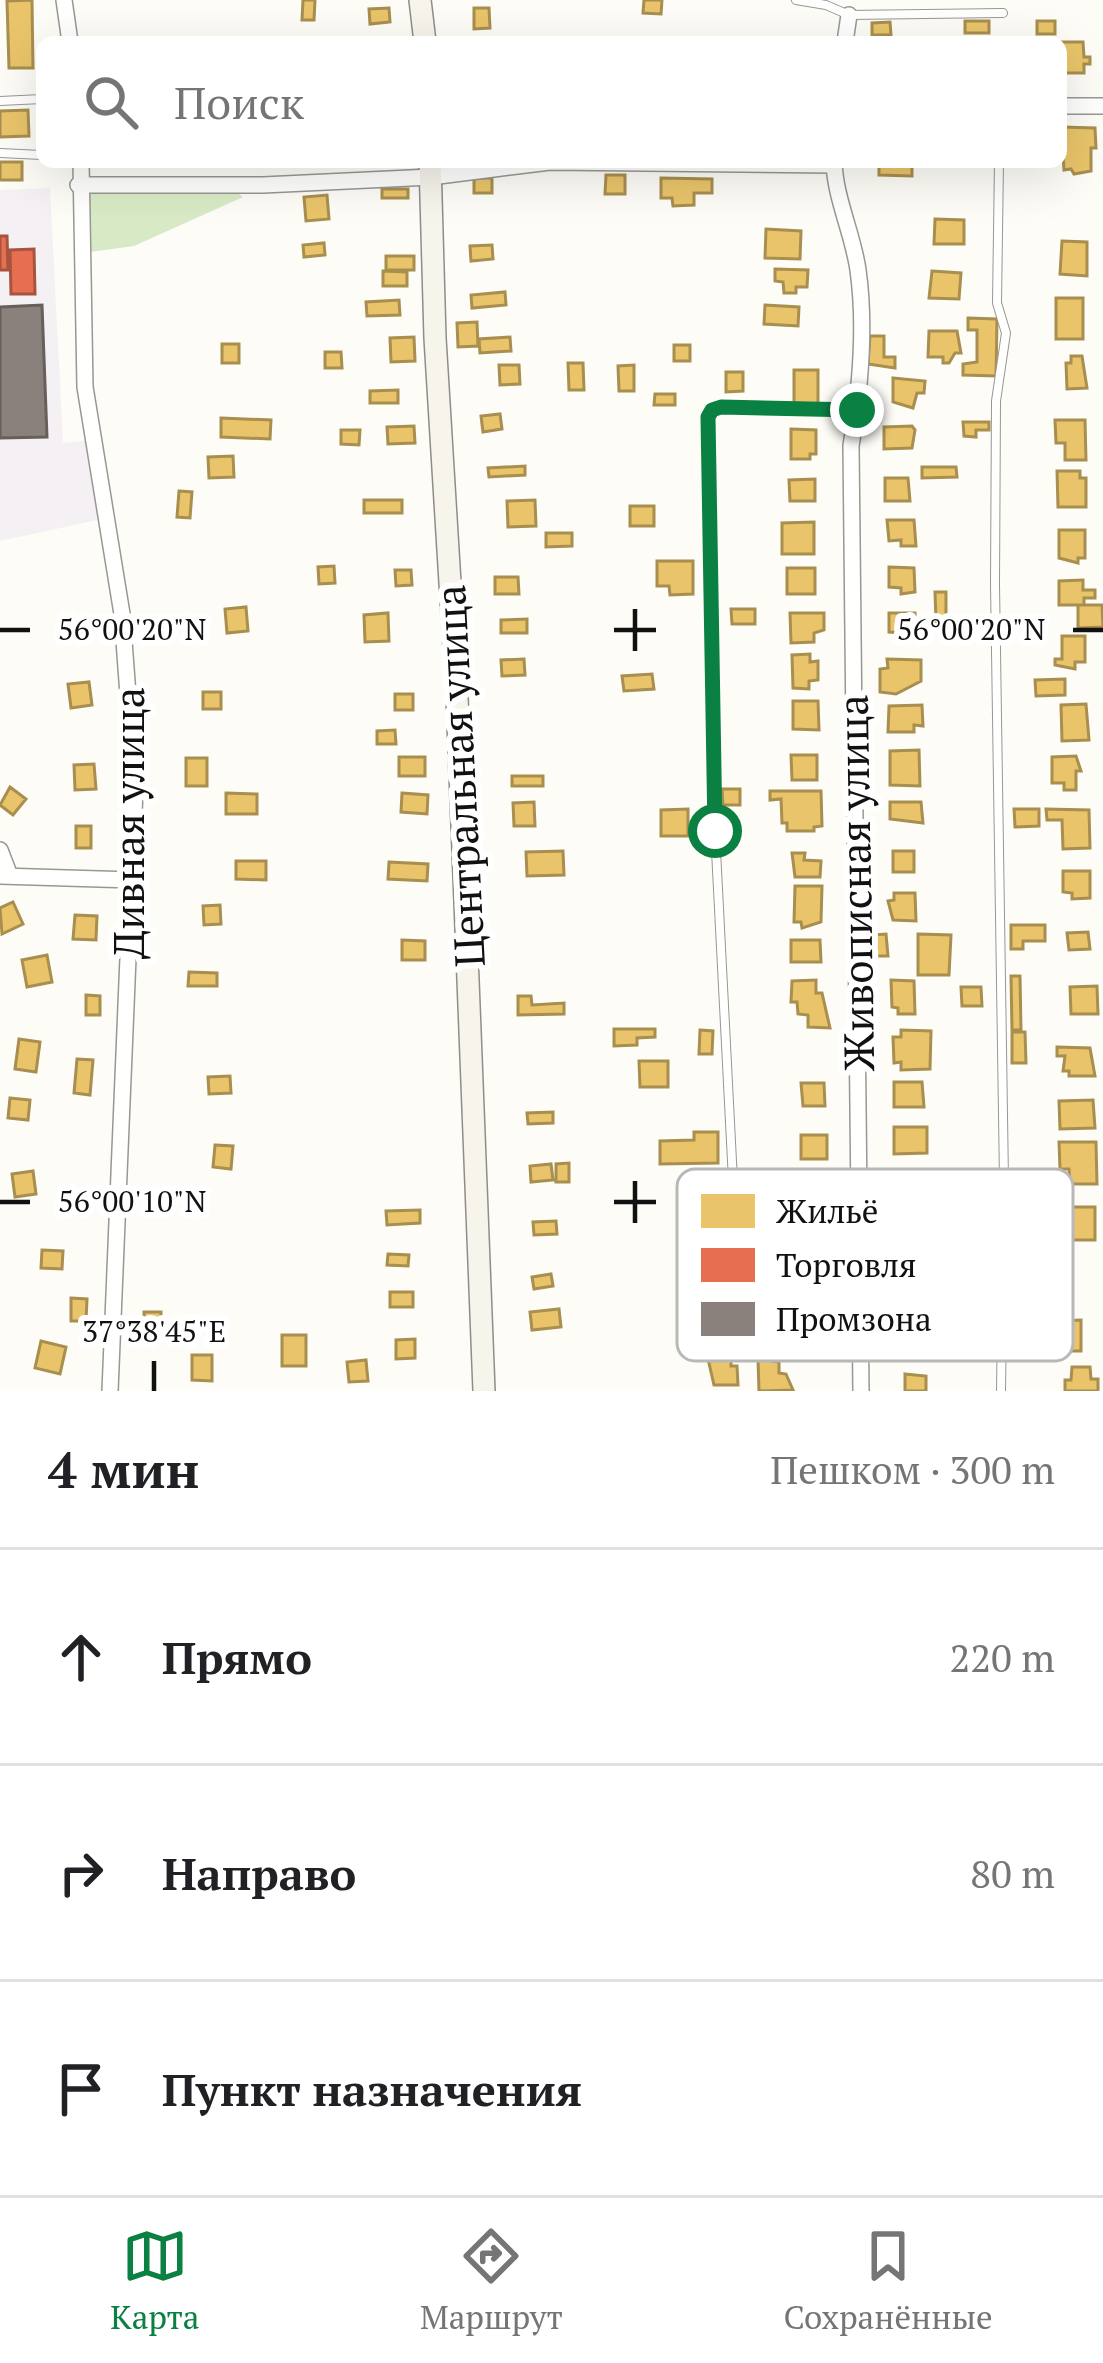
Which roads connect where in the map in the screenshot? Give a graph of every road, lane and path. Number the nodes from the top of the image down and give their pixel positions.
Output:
1 (64, 0) edge
2 (420, 0) edge
3 (796, 0) edge
4 (1003, 13) dead end
5 (849, 15) junction
6 (69, 36) edge
7 (423, 36) edge
8 (845, 36) edge
9 (36, 99) edge
10 (0, 101) edge
11 (1067, 106) edge
12 (1103, 106) edge
13 (0, 153) edge
14 (36, 154) edge
15 (80, 168) edge
16 (834, 168) edge
17 (999, 168) edge
18 (430, 169) edge
19 (79, 185) junction
20 (857, 410) junction
21 (0, 850) edge
22 (5, 876) edge
23 (133, 880) junction
24 (732, 1169) edge
25 (858, 1169) edge
26 (1004, 1169) edge
27 (861, 1361) edge
28 (1001, 1361) edge
29 (110, 1391) edge
30 (484, 1391) edge
31 (861, 1391) edge
32 (1000, 1391) edge

1 - 6 street
2 - 7 street
3 - 5 lane
4 - 5 lane
5 - 8 street
9 - 10 lane
11 - 12 street
13 - 14 lane
15 - 19 street, Дивная улица
16 - 20 street, Живописная улица
17 - 26 lane
18 - 19 street
18 - 30 street, Центральная улица
19 - 23 street, Дивная улица
20 - 24 lane
20 - 25 street, Живописная улица
21 - 22 street
22 - 23 street
23 - 29 street, Дивная улица
27 - 31 street, Живописная улица
28 - 32 lane

